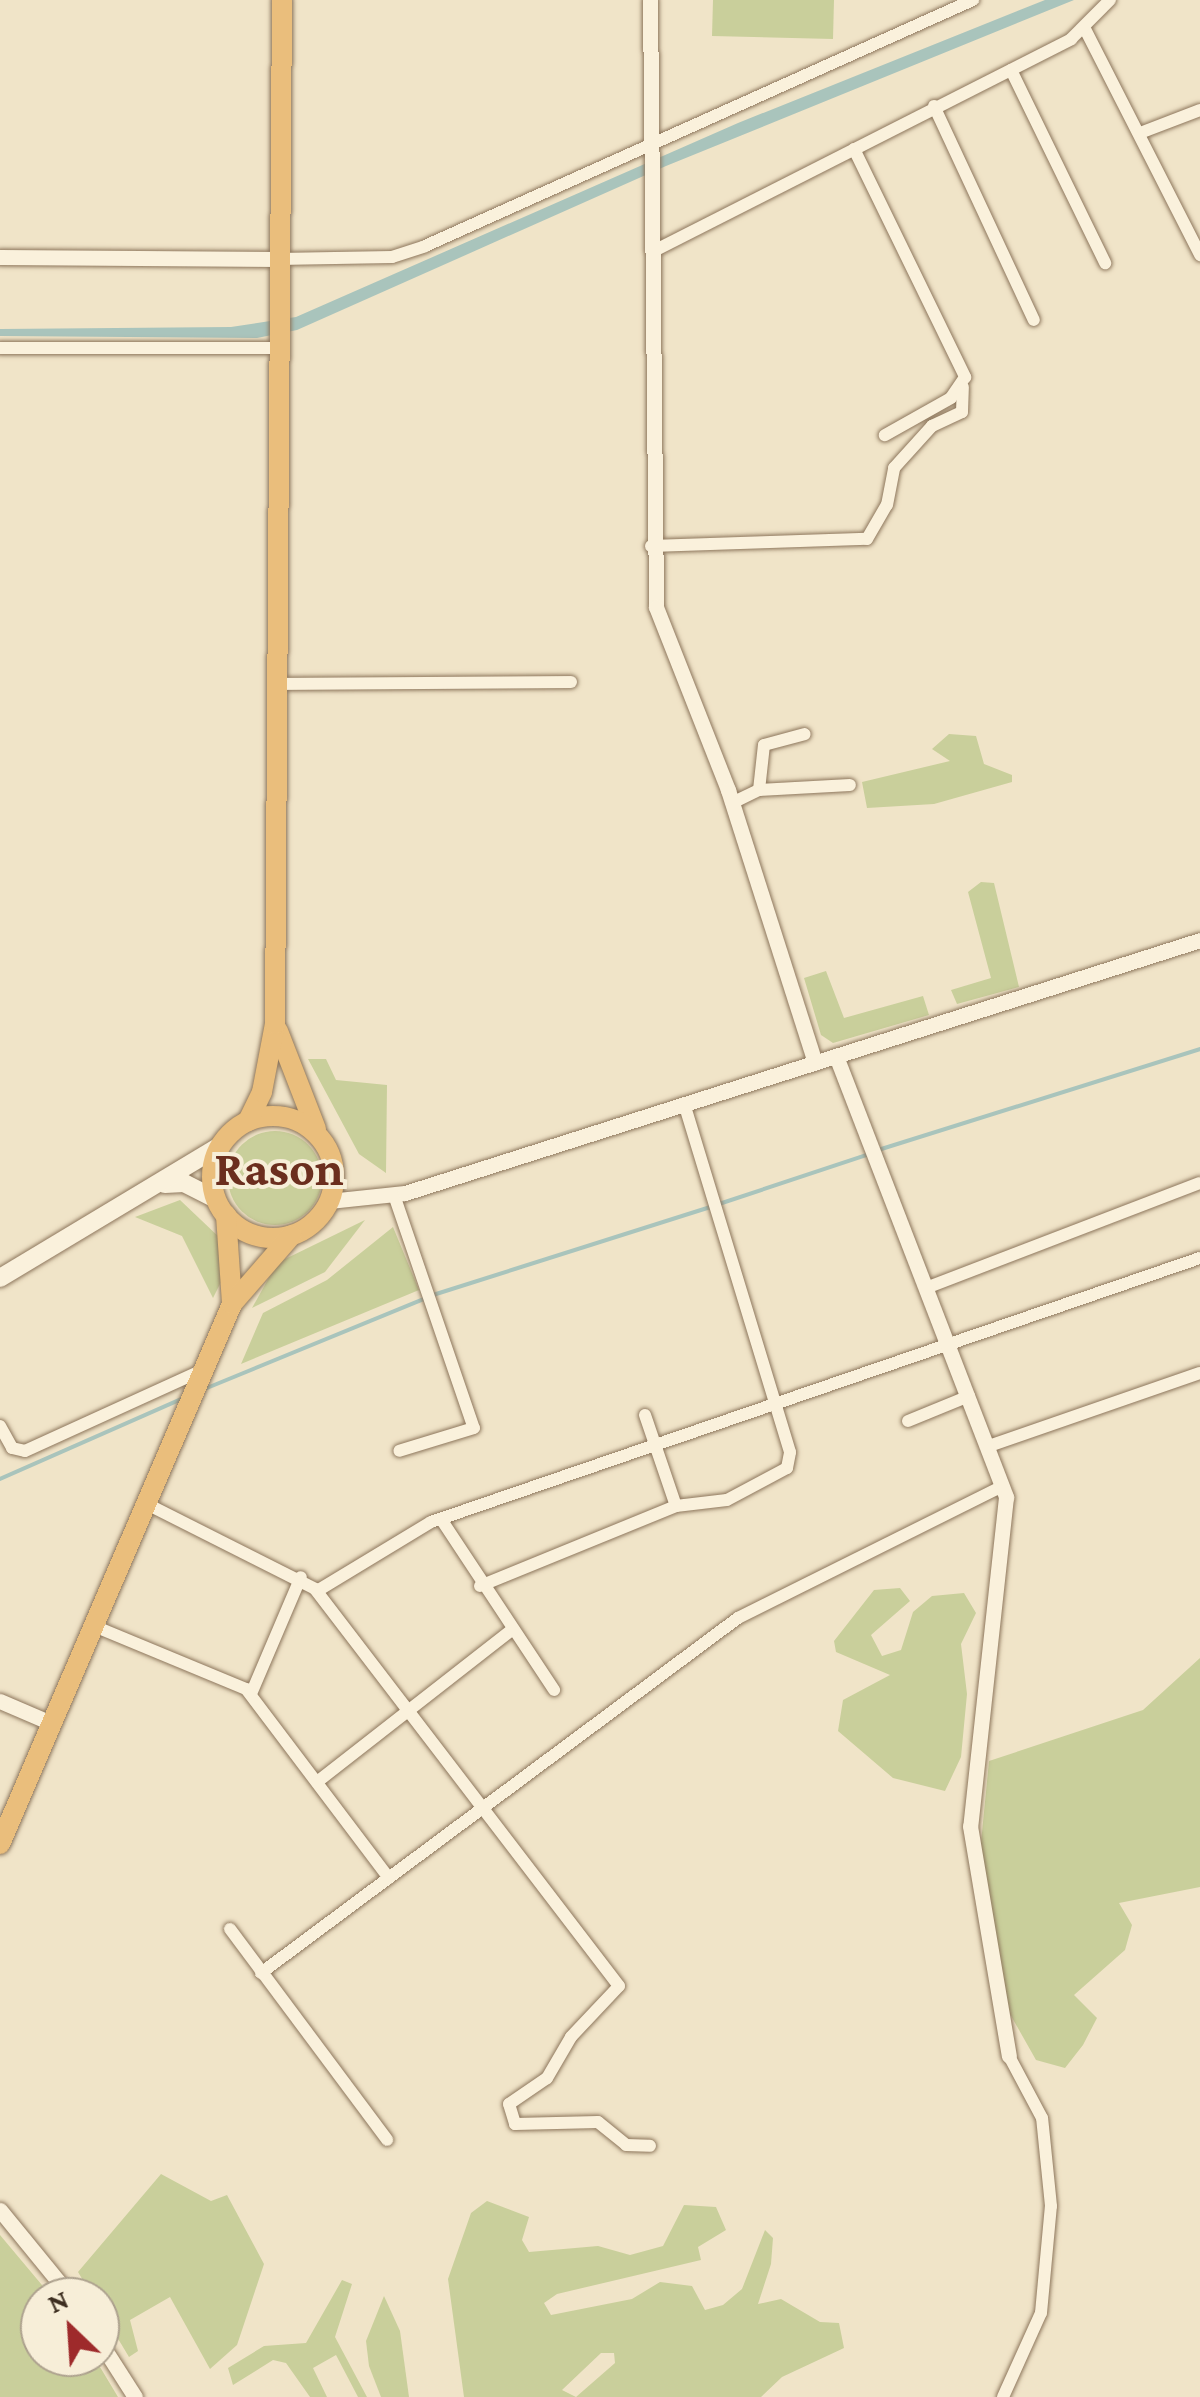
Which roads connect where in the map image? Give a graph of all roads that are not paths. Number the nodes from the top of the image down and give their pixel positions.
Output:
1 (282, 0) edge
2 (650, 0) edge
3 (974, 0) edge
4 (1110, 0) edge
5 (1085, 29) junction
6 (1011, 70) junction
7 (934, 106) junction
8 (1200, 110) edge
9 (1140, 133) junction
10 (854, 150) junction
11 (647, 152) junction
12 (652, 252) junction
13 (1200, 255) edge
14 (0, 257) edge
15 (278, 258) junction
16 (1104, 263) dead end
17 (1034, 320) dead end
18 (277, 334) junction
19 (0, 348) edge
20 (963, 388) junction
21 (885, 436) dead end
22 (650, 546) junction
23 (571, 682) dead end
24 (277, 684) junction
25 (805, 734) dead end
26 (850, 785) dead end
27 (759, 790) junction
28 (732, 804) junction
29 (1200, 940) edge
30 (276, 1024) junction
31 (836, 1056) junction
32 (814, 1062) junction
33 (684, 1104) junction
34 (248, 1121) junction
35 (320, 1137) junction
36 (221, 1145) junction
37 (1200, 1183) edge
38 (164, 1184) junction
39 (394, 1196) junction
40 (329, 1201) junction
41 (221, 1207) junction
42 (292, 1235) junction
43 (1200, 1258) edge
44 (0, 1278) edge
45 (926, 1288) junction
46 (232, 1304) junction
47 (947, 1340) junction
48 (1200, 1373) edge
49 (202, 1375) junction
50 (969, 1396) junction
51 (774, 1402) junction
52 (645, 1415) dead end
53 (908, 1421) dead end
54 (0, 1426) edge
55 (655, 1444) junction
56 (988, 1446) junction
57 (399, 1451) dead end
58 (1003, 1486) junction
59 (147, 1504) junction
60 (676, 1506) junction
61 (441, 1519) junction
62 (301, 1577) junction
63 (480, 1586) junction
64 (317, 1591) junction
65 (94, 1626) junction
66 (510, 1631) junction
67 (554, 1690) dead end
68 (251, 1694) junction
69 (0, 1701) edge
70 (409, 1709) junction
71 (51, 1723) junction
72 (317, 1782) junction
73 (482, 1806) junction
74 (0, 1844) edge
75 (390, 1878) junction
76 (230, 1929) dead end
77 (261, 1973) junction
78 (1009, 2056) joint
79 (386, 2140) dead end
80 (650, 2146) dead end
81 (0, 2210) edge
82 (55, 2277) edge
83 (120, 2373) edge
84 (135, 2397) edge
85 (1003, 2397) edge

1 - 15 highway
2 - 11 street
3 - 11 street
4 - 5 street
5 - 6 street
5 - 9 street
6 - 7 street
6 - 16 street
7 - 10 street
7 - 17 street
8 - 9 street
9 - 13 street
10 - 12 street
10 - 20 street
11 - 12 street
11 - 15 street
12 - 22 street
14 - 15 street
15 - 18 highway
18 - 19 street
18 - 24 highway
20 - 21 street
20 - 22 street
22 - 28 street
23 - 24 street
24 - 30 highway
25 - 27 street
26 - 27 street
27 - 28 street
28 - 32 street
29 - 31 street
30 - 34 highway
30 - 35 highway
31 - 32 street
31 - 45 street
32 - 33 street
33 - 39 street
33 - 51 street
34 - 35 highway
34 - 36 highway
35 - 40 highway
36 - 38 main road
36 - 41 highway
37 - 45 street
38 - 41 main road
38 - 44 main road
39 - 40 street
39 - 57 street
40 - 42 highway
41 - 42 highway
41 - 46 highway
42 - 46 highway
43 - 47 street
45 - 47 street
46 - 49 highway
47 - 50 street
47 - 51 street
48 - 56 street
49 - 54 street
49 - 59 highway
50 - 53 street
50 - 56 street
51 - 55 street
51 - 60 street
52 - 55 street
55 - 60 street
55 - 61 street
56 - 58 street
58 - 73 street
58 - 78 street
59 - 62 street
59 - 65 highway
60 - 63 street
61 - 63 street
61 - 64 street
62 - 64 street
62 - 68 street
63 - 66 street
64 - 70 street
65 - 68 street
65 - 71 highway
66 - 67 street
66 - 70 street
68 - 72 street
69 - 71 street
70 - 72 street
70 - 73 street
71 - 74 highway
72 - 75 street
73 - 75 street
73 - 80 street
75 - 77 street
76 - 77 street
77 - 79 street
78 - 85 street
81 - 82 street
83 - 84 street

